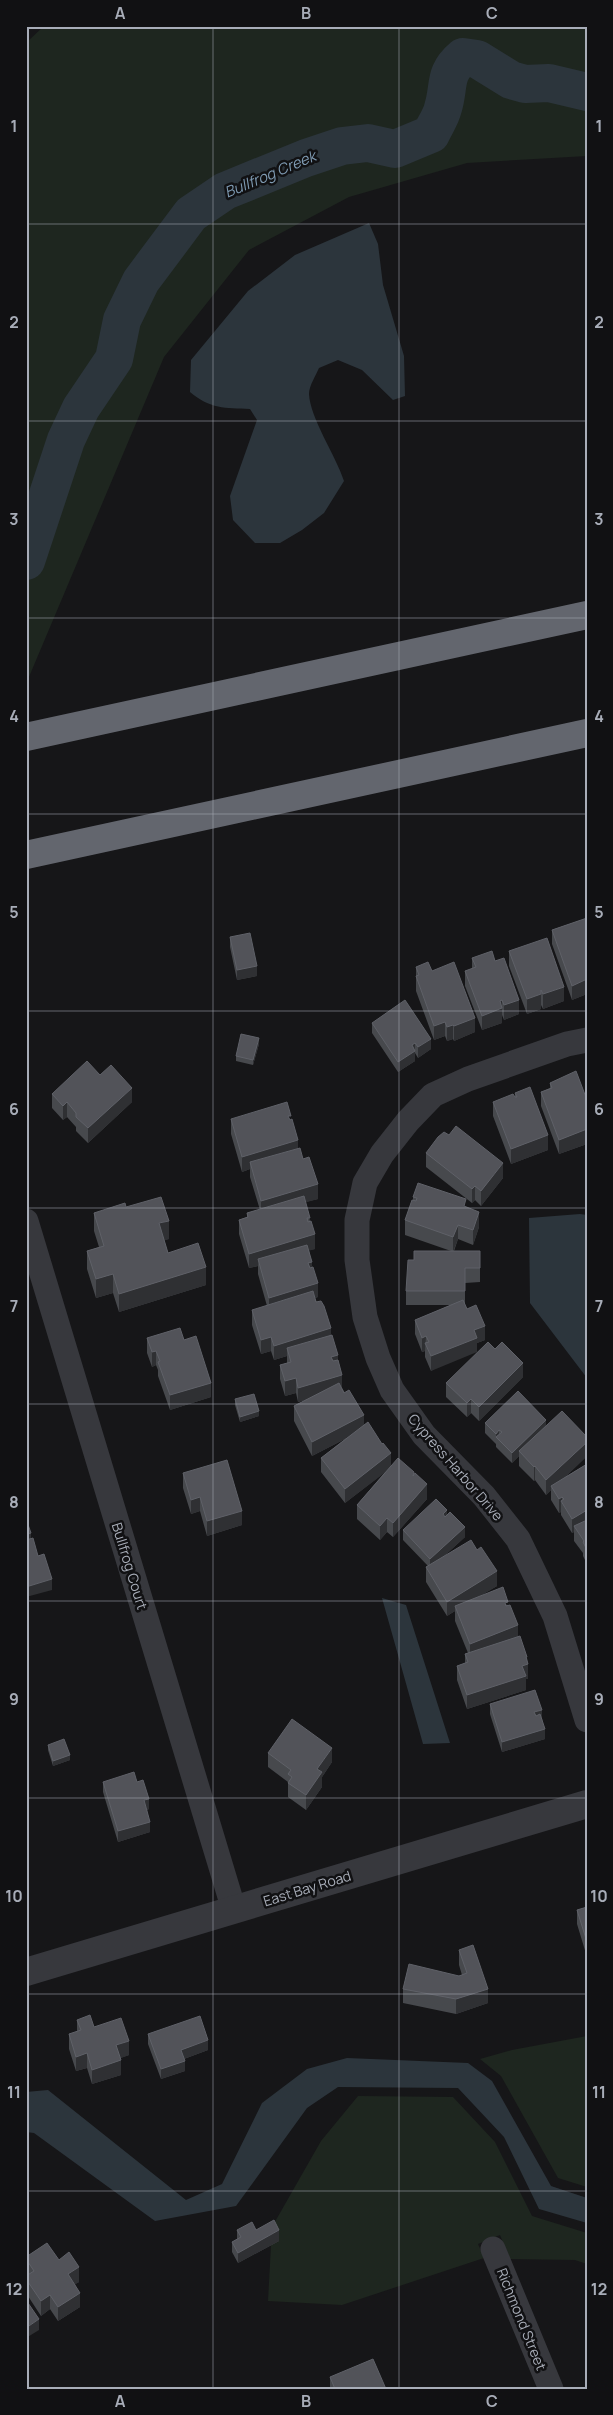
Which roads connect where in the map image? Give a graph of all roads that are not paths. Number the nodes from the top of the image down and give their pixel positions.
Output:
1 (587, 615) edge
2 (587, 733) edge
3 (26, 737) edge
4 (26, 855) edge
5 (587, 1040) edge
6 (26, 1221) edge
7 (587, 1720) edge
8 (587, 1804) edge
9 (234, 1910) junction
10 (26, 1972) edge
11 (493, 2249) dead end
12 (551, 2389) edge

1 - 3 highway
2 - 4 highway
5 - 7 street, Cypress Harbor Drive
6 - 9 street, Bullfrog Court
8 - 9 street, East Bay Road
9 - 10 street, East Bay Road
11 - 12 street, Richmond Street

